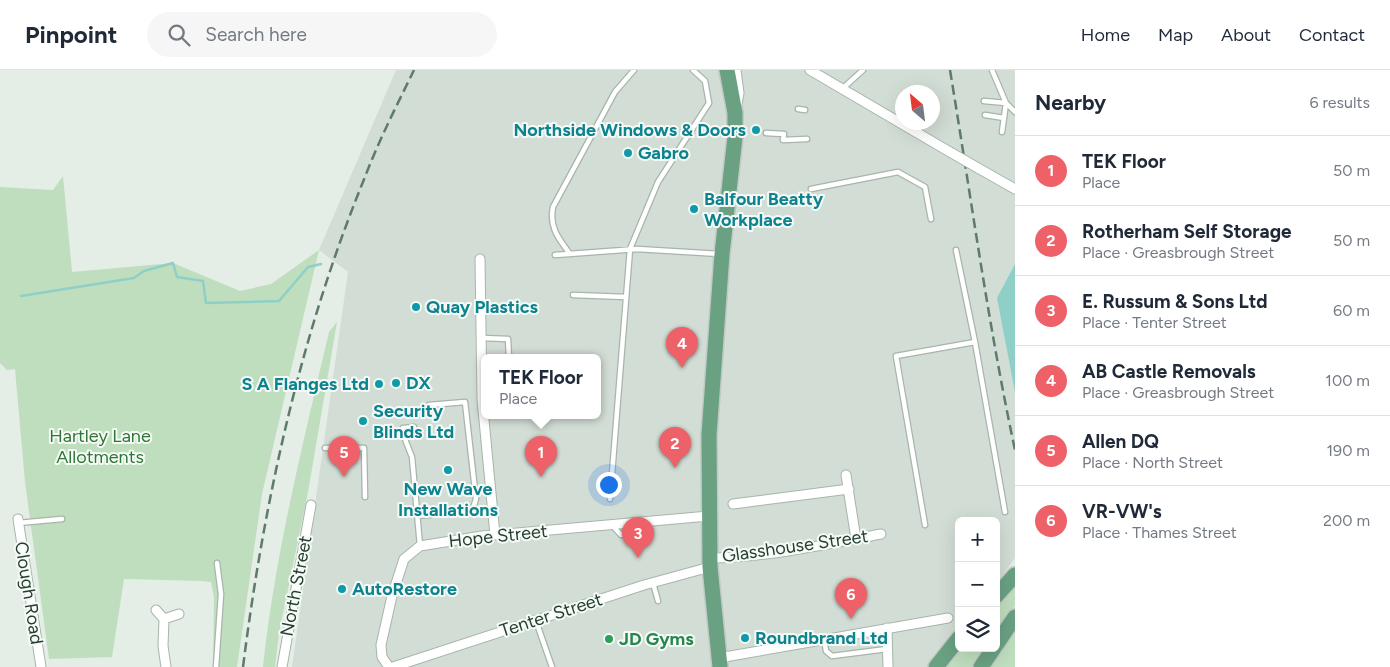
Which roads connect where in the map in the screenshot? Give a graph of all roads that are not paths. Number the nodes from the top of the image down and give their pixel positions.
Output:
1 (634, 70) edge
2 (693, 70) edge
3 (736, 70) edge
4 (810, 70) edge
5 (863, 70) edge
6 (992, 70) edge
7 (721, 72) edge
8 (842, 89) junction
9 (984, 101) dead end
10 (1006, 103) junction
11 (798, 109) dead end
12 (805, 110) dead end
13 (1015, 112) edge
14 (735, 113) junction
15 (985, 115) dead end
16 (1004, 118) junction
17 (1002, 132) dead end
18 (766, 133) dead end
19 (807, 138) dead end
20 (730, 170) junction
21 (1014, 187) edge
22 (811, 189) dead end
23 (931, 219) dead end
24 (630, 249) junction
25 (956, 250) dead end
26 (570, 254) junction
27 (722, 254) junction
28 (556, 255) dead end
29 (480, 259) dead end
30 (572, 295) dead end
31 (626, 297) junction
32 (482, 338) junction
33 (975, 342) junction
34 (482, 354) edge
35 (508, 354) edge
36 (429, 405) dead end
37 (484, 419) edge
38 (414, 427) dead end
39 (325, 448) dead end
40 (846, 475) dead end
41 (849, 489) junction
42 (364, 497) dead end
43 (610, 500) dead end
44 (733, 504) dead end
45 (311, 505) dead end
46 (1005, 512) dead end
47 (417, 516) junction
48 (709, 516) junction
49 (62, 520) dead end
50 (18, 521) joint
51 (925, 525) dead end
52 (881, 534) dead end
53 (495, 535) junction
54 (856, 539) junction
55 (420, 546) junction
56 (217, 563) dead end
57 (710, 563) junction
58 (1015, 575) edge
59 (652, 582) junction
60 (1000, 592) edge
61 (658, 601) dead end
62 (156, 610) dead end
63 (179, 614) dead end
64 (1015, 617) edge
65 (948, 618) dead end
66 (164, 619) junction
67 (535, 619) junction
68 (887, 628) junction
69 (1000, 638) edge
70 (824, 639) junction
71 (955, 643) edge
72 (887, 649) junction
73 (991, 652) edge
74 (720, 663) edge
75 (41, 667) edge
76 (166, 667) edge
77 (216, 667) edge
78 (282, 667) edge
79 (388, 667) edge
80 (393, 667) edge
81 (552, 667) edge
82 (888, 667) edge
83 (936, 667) edge
84 (981, 667) edge

1 - 26 lane
2 - 24 lane
3 - 14 street
4 - 8 street
5 - 8 lane
6 - 10 lane
7 - 14 main road
7 - 20 main road
8 - 21 street, bridge
9 - 10 lane
10 - 13 lane
10 - 16 lane
11 - 12 lane
14 - 20 main road
15 - 16 lane
16 - 17 lane
18 - 19 lane
20 - 27 main road
22 - 23 lane
24 - 26 lane
24 - 27 lane
24 - 31 lane
25 - 33 lane
26 - 28 lane
27 - 48 main road
29 - 32 street
30 - 31 lane
31 - 43 lane
32 - 34 street
32 - 35 lane
33 - 46 lane
33 - 51 lane
36 - 47 lane
37 - 53 street
38 - 47 lane
39 - 42 lane
40 - 41 street
41 - 44 street
41 - 54 street
45 - 78 street, North Street
47 - 55 lane
48 - 53 street, Hope Street
48 - 57 main road
49 - 50 lane
50 - 75 street, Clough Road
52 - 54 street, Glasshouse Street
53 - 55 street, Hope Street
54 - 57 street, Glasshouse Street
55 - 79 street
56 - 77 lane
57 - 59 street, Tenter Street
57 - 74 main road
58 - 60 main road
59 - 61 lane
59 - 67 street, Tenter Street
62 - 66 street
63 - 66 street
64 - 69 main road
65 - 68 street
66 - 76 street
67 - 80 street, Tenter Street
67 - 81 lane
68 - 70 street
68 - 72 street
70 - 72 lane
70 - 74 street
71 - 83 main road
72 - 82 street
73 - 84 main road

